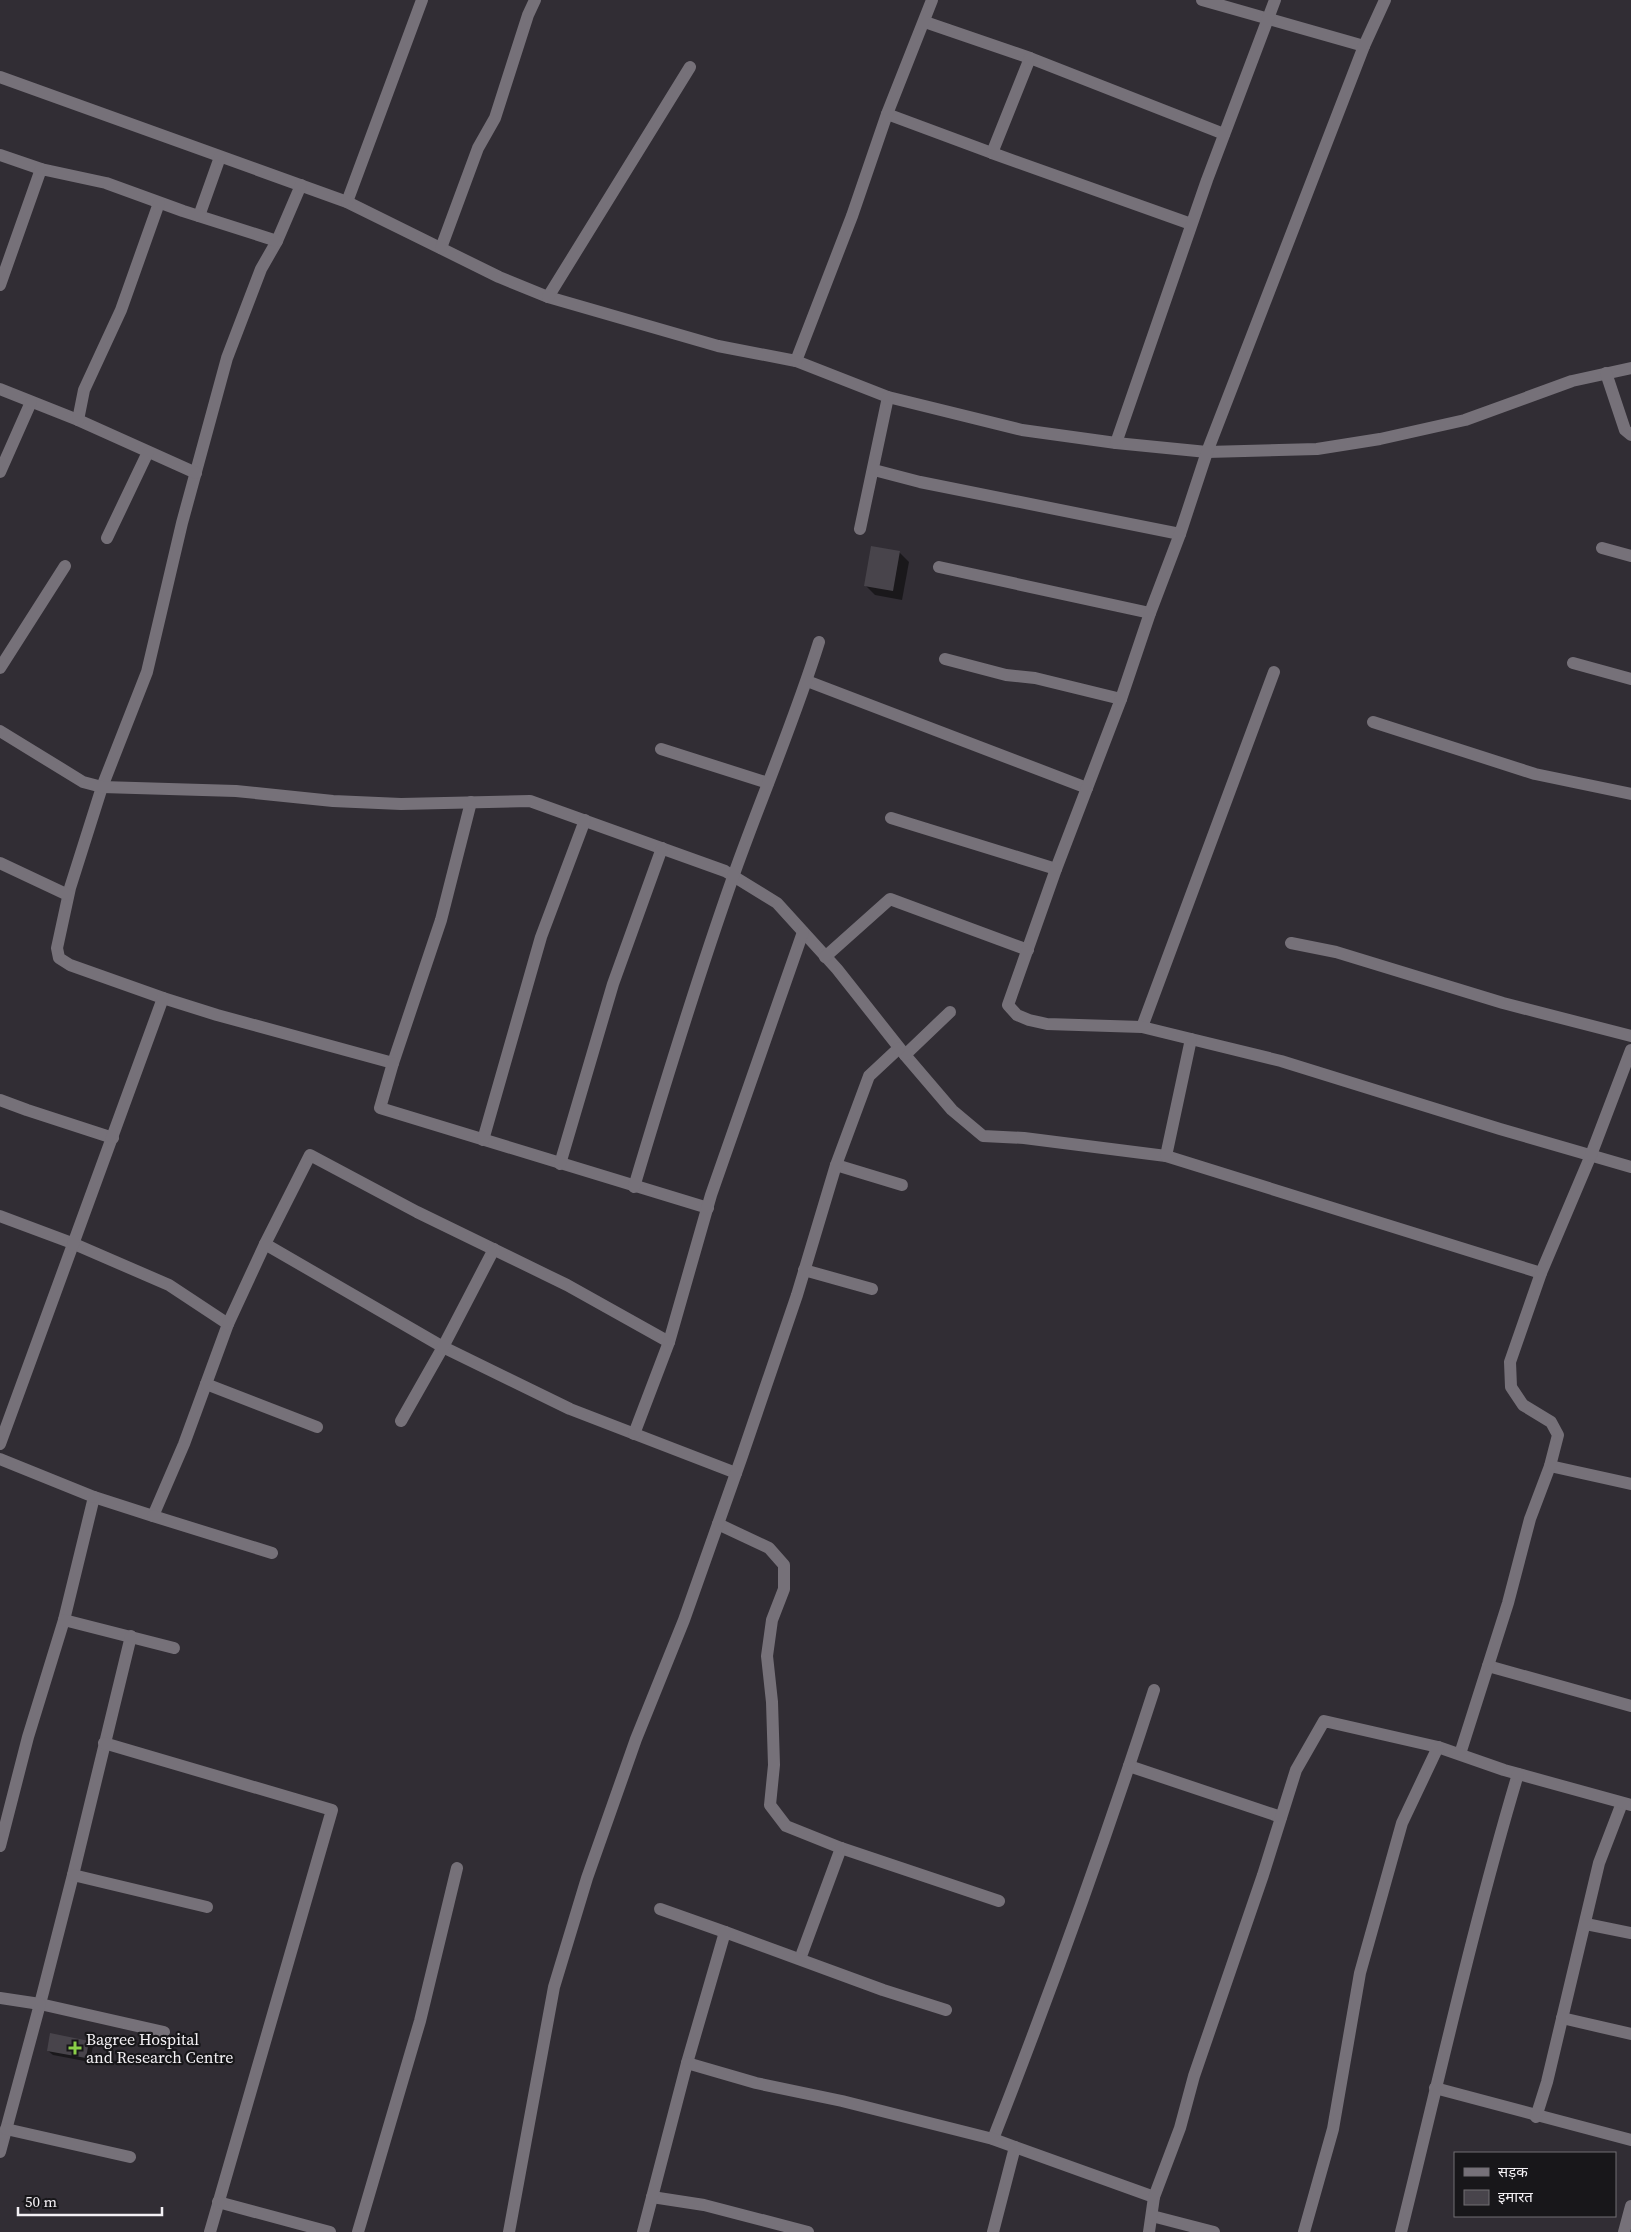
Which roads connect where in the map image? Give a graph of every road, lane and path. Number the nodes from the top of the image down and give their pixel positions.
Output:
1 (422, 0) edge
2 (535, 0) edge
3 (932, 0) edge
4 (1202, 0) edge
5 (1275, 0) edge
6 (1385, 0) edge
7 (1267, 17) junction
8 (925, 22) junction
9 (1364, 46) junction
10 (1030, 58) junction
11 (690, 67) dead end
12 (0, 77) edge
13 (887, 114) junction
14 (1224, 134) junction
15 (992, 153) junction
16 (0, 155) edge
17 (220, 157) junction
18 (42, 169) junction
19 (301, 185) junction
20 (159, 202) junction
21 (348, 202) junction
22 (199, 216) junction
23 (1191, 224) junction
24 (277, 241) junction
25 (441, 248) junction
26 (0, 285) edge
27 (548, 298) junction
28 (796, 361) junction
29 (1631, 368) edge
30 (1606, 374) junction
31 (0, 389) edge
32 (888, 397) junction
33 (31, 402) junction
34 (78, 420) junction
35 (1631, 436) edge
36 (1116, 443) junction
37 (148, 452) junction
38 (1207, 452) junction
39 (874, 470) junction
40 (0, 472) edge
41 (196, 473) junction
42 (860, 529) dead end
43 (1180, 534) junction
44 (107, 538) dead end
45 (1602, 548) dead end
46 (1631, 556) edge
47 (64, 566) dead end
48 (939, 567) dead end
49 (1150, 613) junction
50 (819, 642) dead end
51 (945, 659) dead end
52 (1573, 663) dead end
53 (0, 668) edge
54 (1274, 672) dead end
55 (1631, 679) edge
56 (807, 681) junction
57 (1121, 699) junction
58 (1373, 722) dead end
59 (0, 731) edge
60 (661, 749) dead end
61 (768, 783) junction
62 (102, 787) junction
63 (1087, 788) junction
64 (1631, 794) edge
65 (471, 802) junction
66 (891, 818) dead end
67 (584, 820) junction
68 (662, 848) junction
69 (0, 863) edge
70 (1056, 869) junction
71 (733, 876) junction
72 (68, 895) junction
73 (803, 932) junction
74 (1291, 943) dead end
75 (1028, 950) junction
76 (825, 957) junction
77 (163, 998) junction
78 (950, 1012) dead end
79 (1142, 1027) junction
80 (1631, 1036) edge
81 (1191, 1040) junction
82 (1631, 1050) edge
83 (902, 1052) junction
84 (393, 1063) junction
85 (0, 1100) edge
86 (113, 1138) junction
87 (484, 1140) junction
88 (1592, 1155) junction
89 (1166, 1156) junction
90 (560, 1164) junction
91 (836, 1165) junction
92 (1631, 1167) edge
93 (902, 1185) dead end
94 (634, 1187) junction
95 (708, 1208) junction
96 (0, 1216) edge
97 (72, 1243) junction
98 (265, 1244) junction
99 (494, 1249) junction
100 (804, 1270) junction
101 (1541, 1273) junction
102 (872, 1289) dead end
103 (228, 1324) junction
104 (669, 1342) junction
105 (443, 1346) junction
106 (206, 1384) junction
107 (401, 1420) dead end
108 (317, 1427) dead end
109 (634, 1434) junction
110 (0, 1444) edge
111 (0, 1459) edge
112 (1550, 1466) junction
113 (736, 1473) junction
114 (1631, 1484) edge
115 (94, 1497) junction
116 (154, 1516) junction
117 (718, 1524) junction
118 (272, 1554) dead end
119 (64, 1620) junction
120 (130, 1636) junction
121 (174, 1648) dead end
122 (1488, 1666) junction
123 (1154, 1690) dead end
124 (1631, 1706) edge
125 (104, 1743) junction
126 (1438, 1747) junction
127 (1460, 1754) junction
128 (1130, 1766) junction
129 (1518, 1774) junction
130 (1627, 1804) edge
131 (1281, 1817) junction
132 (0, 1846) edge
133 (841, 1848) junction
134 (457, 1868) dead end
135 (73, 1875) junction
136 (999, 1902) dead end
137 (207, 1907) dead end
138 (660, 1909) dead end
139 (1586, 1924) junction
140 (725, 1932) junction
141 (1631, 1933) edge
142 (800, 1958) junction
143 (0, 1998) edge
144 (40, 2004) junction
145 (946, 2010) dead end
146 (1562, 2018) junction
147 (164, 2032) dead end
148 (1631, 2034) edge
149 (687, 2063) junction
150 (1435, 2088) junction
151 (1536, 2117) junction
152 (6, 2129) junction
153 (993, 2139) junction
154 (1631, 2140) edge
155 (1015, 2147) junction
156 (0, 2152) edge
157 (130, 2157) dead end
158 (652, 2197) junction
159 (1154, 2197) junction
160 (218, 2202) junction
161 (1631, 2206) edge
162 (1152, 2216) junction
163 (210, 2232) edge
164 (330, 2232) edge
165 (358, 2232) edge
166 (509, 2232) edge
167 (643, 2232) edge
168 (808, 2232) edge
169 (993, 2232) edge
170 (1149, 2232) edge
171 (1214, 2232) edge
172 (1304, 2232) edge
173 (1401, 2232) edge
174 (1624, 2232) edge

1 - 21 street
2 - 25 street
3 - 8 street
4 - 7 street
5 - 7 street
6 - 9 street
7 - 9 street
7 - 14 street
8 - 10 street
8 - 13 street
9 - 38 street
10 - 14 street
10 - 15 street
11 - 27 street
12 - 17 street
13 - 15 street
13 - 28 street
14 - 23 street
15 - 23 street
16 - 18 street
17 - 19 street
17 - 22 street
18 - 20 street
18 - 26 street
19 - 21 street
19 - 24 street
20 - 22 street
20 - 34 street
21 - 25 street
22 - 24 street
23 - 36 street
24 - 41 street
25 - 27 street
27 - 28 street
28 - 32 street
29 - 30 street
30 - 35 street
30 - 38 street
31 - 33 street
32 - 36 street
32 - 39 street
33 - 34 street
33 - 40 street
34 - 37 street
36 - 38 street
37 - 41 street
37 - 44 street
38 - 43 street
39 - 42 street
39 - 43 street
41 - 62 street
43 - 49 street
45 - 46 street
47 - 53 street
48 - 49 street
49 - 57 street
50 - 56 street
51 - 57 street
52 - 55 street
54 - 79 street
56 - 61 street
56 - 63 street
57 - 63 street
58 - 64 street
59 - 62 street
60 - 61 street
61 - 71 street
62 - 65 street
62 - 72 street
63 - 70 street
65 - 67 street
65 - 84 street
66 - 70 street
67 - 68 street
67 - 87 street
68 - 71 street
68 - 90 street
69 - 72 street
70 - 75 street
71 - 73 street
71 - 94 street
72 - 77 street
73 - 76 street
73 - 95 street
74 - 80 street
75 - 76 street
75 - 79 street
76 - 83 street
77 - 84 street
77 - 86 street
78 - 83 street
79 - 81 street
81 - 88 street
81 - 89 street
82 - 88 street
83 - 89 street
83 - 91 street
84 - 87 street
85 - 86 street
86 - 97 street
87 - 90 street
88 - 92 street
88 - 101 street
89 - 101 street
90 - 94 street
91 - 93 street
91 - 100 street
94 - 95 street
95 - 104 street
96 - 97 street
97 - 103 street
97 - 110 street
98 - 99 street
98 - 103 street
98 - 105 street
99 - 104 street
99 - 105 street
100 - 102 street
100 - 113 street
101 - 112 street
103 - 106 street
104 - 109 street
105 - 107 street
105 - 109 street
106 - 108 street
106 - 116 street
109 - 113 street
111 - 115 street
112 - 114 street
112 - 122 street
113 - 117 street
115 - 116 street
115 - 119 street
116 - 118 street
117 - 133 street
117 - 166 street
119 - 120 street
119 - 132 street
120 - 121 street
120 - 125 street
122 - 124 street
122 - 127 street
123 - 128 street
125 - 135 street
125 - 160 street
126 - 127 street
126 - 131 street
126 - 172 street
127 - 129 street
128 - 131 street
128 - 153 street
129 - 130 street
129 - 150 street
130 - 139 street
131 - 159 street
133 - 136 street
133 - 142 street
134 - 165 street
135 - 137 street
135 - 144 street
138 - 140 street
139 - 141 street
139 - 146 street
140 - 142 street
140 - 149 street
142 - 145 street
143 - 144 street
144 - 147 street
144 - 152 street
146 - 148 street
146 - 151 street
149 - 153 street
149 - 158 street
150 - 151 street
150 - 173 street
151 - 154 street
152 - 156 street
152 - 157 street
153 - 155 street
155 - 159 street
155 - 169 street
158 - 167 street
158 - 168 street
159 - 162 street
160 - 163 street
160 - 164 street
161 - 174 street
162 - 170 street
162 - 171 street

